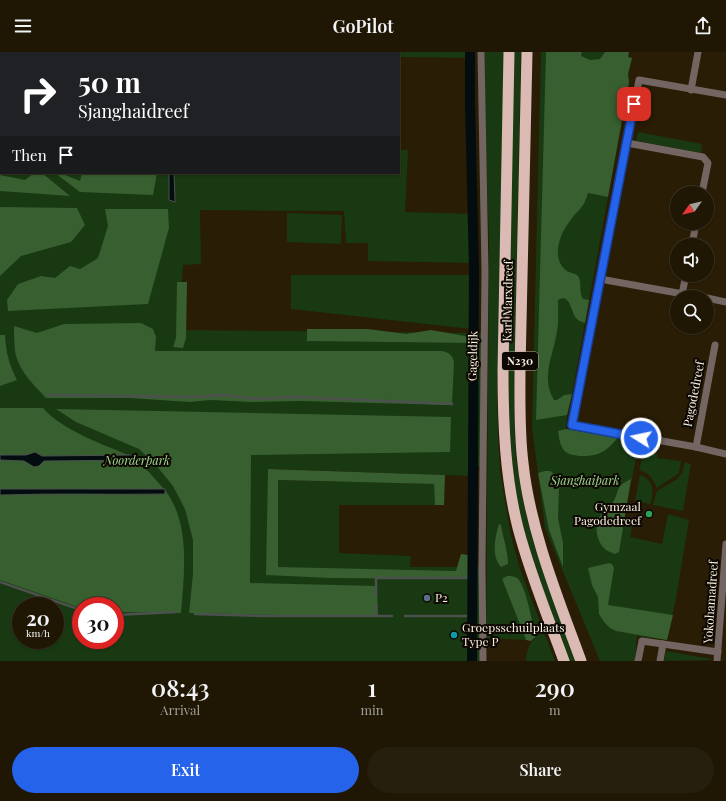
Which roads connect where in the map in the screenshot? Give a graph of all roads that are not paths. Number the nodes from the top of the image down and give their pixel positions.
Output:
1 (481, 52) edge
2 (509, 52) edge
3 (527, 52) edge
4 (698, 52) edge
5 (691, 90) junction
6 (726, 95) edge
7 (627, 143) junction
8 (703, 186) edge
9 (600, 279) junction
10 (670, 292) edge
11 (714, 299) edge
12 (726, 302) edge
13 (715, 345) dead end
14 (696, 447) junction
15 (726, 454) edge
16 (726, 544) edge
17 (663, 644) junction
18 (718, 652) junction
19 (483, 661) edge
20 (564, 661) edge
21 (581, 661) edge
22 (638, 661) edge
23 (660, 661) edge
24 (717, 661) edge

1 - 19 street, Gageldijk
2 - 20 highway, Karl Marxdreef / N230
3 - 21 highway, Karl Marxdreef / N230
4 - 5 street
5 - 6 street
5 - 7 street
7 - 8 street
7 - 9 street
9 - 10 street
9 - 14 street
11 - 12 street
13 - 14 street, Pagodedreef
14 - 15 street
16 - 18 street, Yokohamadreef
17 - 18 street
17 - 22 street
17 - 23 street
18 - 24 street, Yokohamadreef

